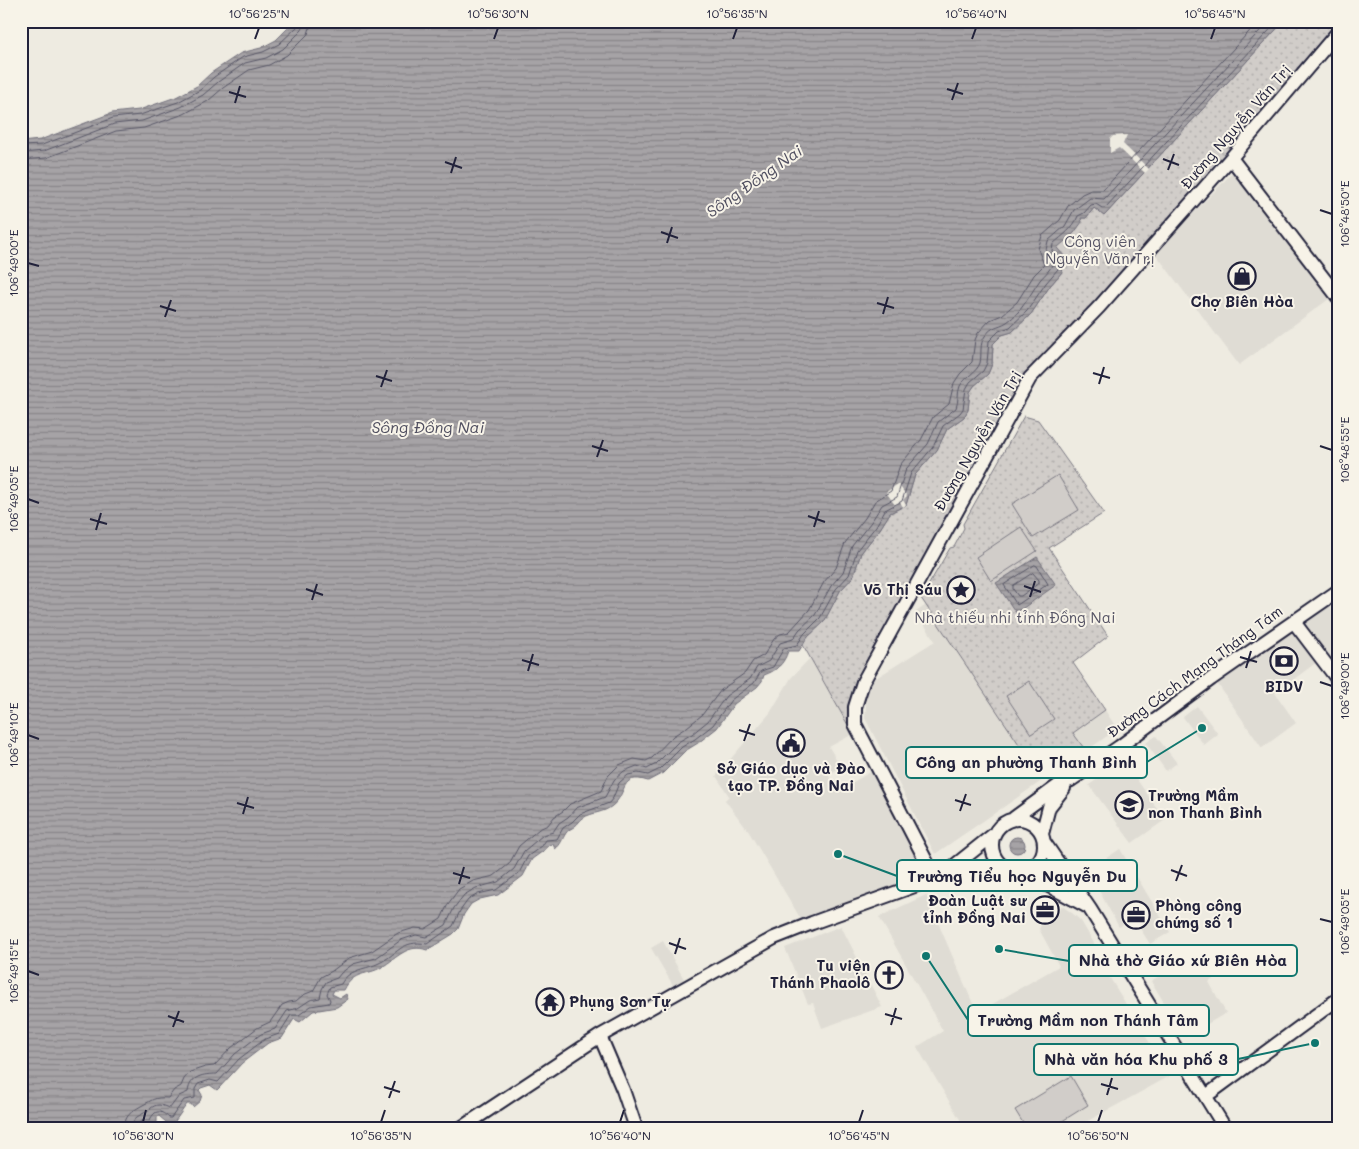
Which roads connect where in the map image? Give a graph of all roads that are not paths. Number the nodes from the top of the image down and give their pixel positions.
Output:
1 (1338, 32) edge
2 (1232, 158) junction
3 (1338, 297) edge
4 (1338, 590) edge
5 (1294, 622) junction
6 (1338, 680) edge
7 (1071, 780) junction
8 (1014, 818) junction
9 (993, 835) junction
10 (1043, 838) junction
11 (1000, 865) junction
12 (1021, 871) junction
13 (939, 877) junction
14 (1090, 909) junction
15 (1338, 999) edge
16 (600, 1036) junction
17 (1206, 1096) junction
18 (461, 1128) edge
19 (636, 1128) edge
20 (1225, 1128) edge

1 - 2 main road, Đường Nguyễn Văn Trị
2 - 3 main road
2 - 13 main road, Đường Nguyễn Văn Trị
4 - 5 main road, Đường Cách Mạng Tháng Tám
5 - 6 main road
5 - 7 main road, Đường Cách Mạng Tháng Tám
7 - 8 main road, Đường Cách Mạng Tháng Tám
7 - 10 main road, Đường Cách Mạng Tháng Tám
8 - 9 main road
8 - 10 main road
9 - 11 main road
9 - 13 main road
10 - 12 main road
10 - 14 main road
11 - 12 main road
11 - 13 main road
12 - 14 main road
13 - 16 main road
14 - 17 main road
15 - 17 main road
16 - 18 main road
16 - 19 main road
17 - 20 main road

